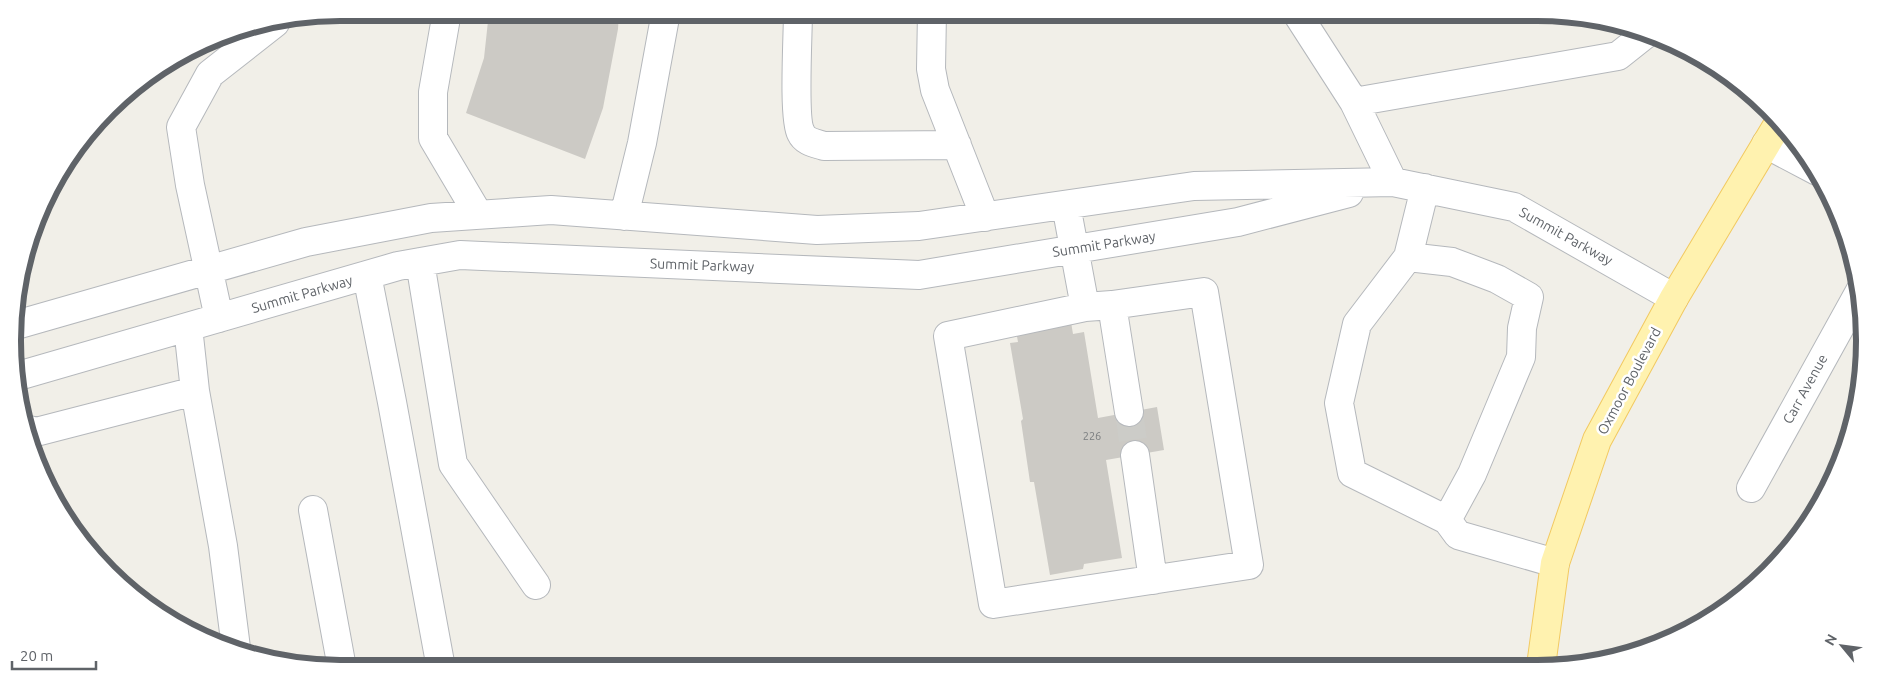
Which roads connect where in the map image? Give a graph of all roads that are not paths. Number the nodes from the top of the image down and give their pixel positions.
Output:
1 (445, 21) edge
2 (664, 21) edge
3 (798, 21) edge
4 (932, 21) edge
5 (1302, 21) edge
6 (266, 30) edge
7 (1640, 38) edge
8 (1354, 102) junction
9 (1775, 128) edge
10 (1766, 144) junction
11 (957, 146) junction
12 (1802, 163) edge
13 (1393, 182) junction
14 (1425, 188) junction
15 (1066, 205) junction
16 (478, 214) junction
17 (624, 216) junction
18 (985, 216) junction
19 (1074, 249) junction
20 (1408, 258) junction
21 (420, 262) junction
22 (208, 270) junction
23 (367, 275) junction
24 (1674, 298) junction
25 (1853, 303) edge
26 (1112, 305) junction
27 (1085, 306) junction
28 (219, 318) junction
29 (22, 324) edge
30 (188, 327) junction
31 (23, 374) edge
32 (194, 391) junction
33 (1129, 412) tunnel mouth
34 (35, 432) edge
35 (1135, 456) tunnel mouth
36 (1751, 488) dead end
37 (313, 510) dead end
38 (1447, 520) junction
39 (1555, 563) junction
40 (1153, 580) junction
41 (536, 585) dead end
42 (235, 642) edge
43 (341, 660) edge
44 (440, 660) edge
45 (1542, 660) edge

1 - 16 street
2 - 17 street
3 - 11 street
4 - 11 street
5 - 8 street
6 - 22 street
7 - 8 street
8 - 13 street
9 - 10 main road, Oxmoor Boulevard
10 - 12 street
10 - 24 main road, Oxmoor Boulevard
11 - 18 street
13 - 14 street, Summit Parkway
13 - 15 street, Summit Parkway
13 - 19 street, Summit Parkway
14 - 20 street
14 - 24 street, Summit Parkway
15 - 18 street, Summit Parkway
15 - 19 street
16 - 17 street, Summit Parkway
16 - 22 street, Summit Parkway
17 - 18 street, Summit Parkway
19 - 21 street, Summit Parkway
19 - 27 street
20 - 38 street
20 - 38 street
21 - 23 street, Summit Parkway
21 - 41 street
22 - 28 street
22 - 29 street, Summit Parkway
23 - 28 street, Summit Parkway
23 - 44 street
24 - 39 main road, Oxmoor Boulevard
25 - 36 street, Carr Avenue
26 - 27 street
26 - 33 street
26 - 40 street
27 - 40 street
28 - 30 street, Summit Parkway
30 - 31 street, Summit Parkway
30 - 32 street
32 - 34 street
32 - 42 street
35 - 40 street
37 - 43 street
38 - 39 street
39 - 45 main road, Oxmoor Boulevard

